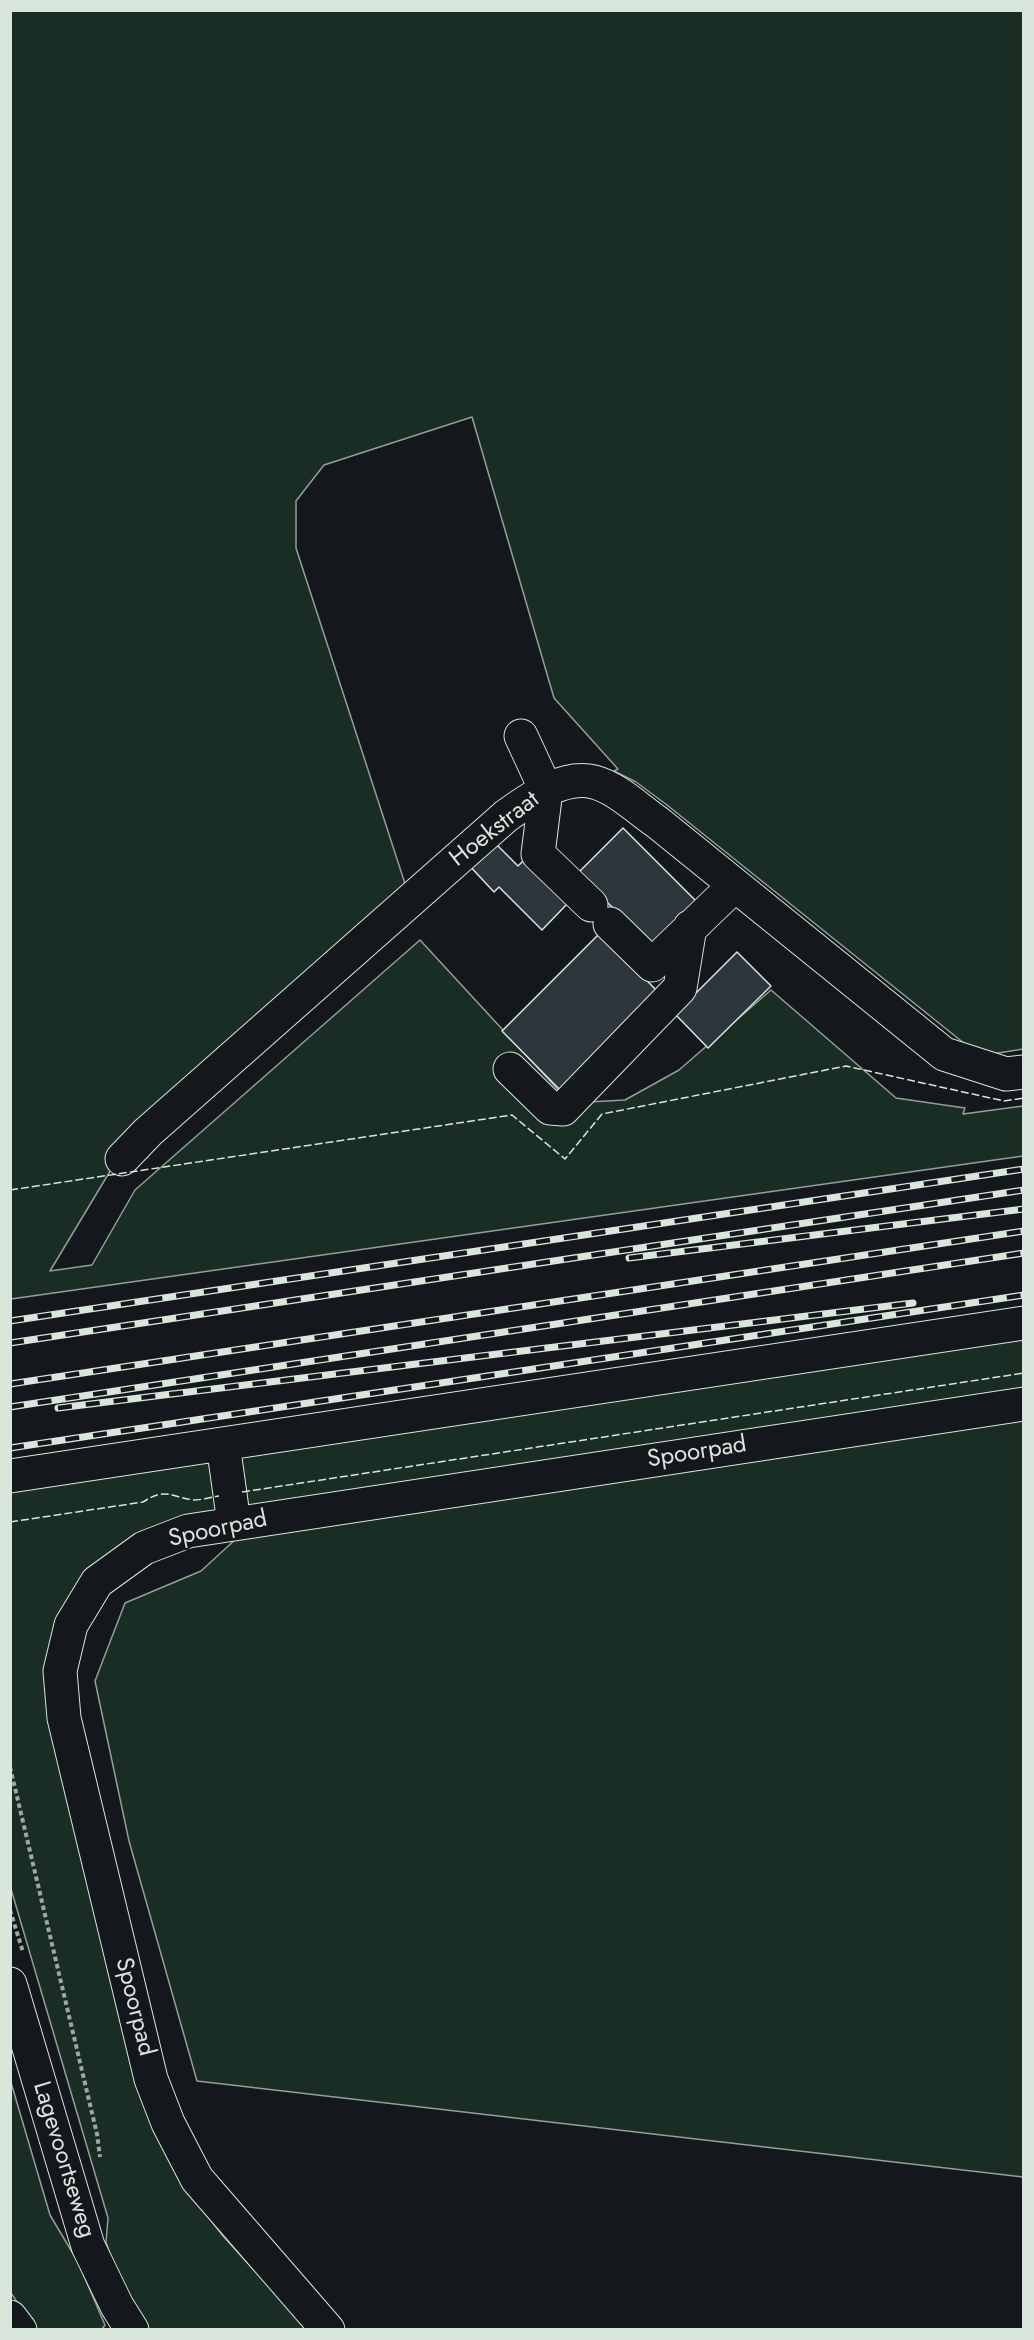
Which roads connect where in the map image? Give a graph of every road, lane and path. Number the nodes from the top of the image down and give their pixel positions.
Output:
1 (521, 736) dead end
2 (546, 790) junction
3 (734, 886) junction
4 (690, 927) junction
5 (510, 1069) dead end
6 (1023, 1072) edge
7 (122, 1159) dead end
8 (1023, 1323) edge
9 (1023, 1404) edge
10 (223, 1444) junction
11 (10, 1476) edge
12 (234, 1523) junction
13 (10, 1767) edge
14 (10, 1984) edge
15 (69, 2180) junction
16 (10, 2317) edge
17 (20, 2330) edge
18 (132, 2330) edge
19 (328, 2330) edge

1 - 2 street
2 - 3 street, Hoekstraat
2 - 4 street
2 - 7 street, Hoekstraat
3 - 4 street
3 - 6 street, Hoekstraat
4 - 5 street
8 - 10 street
9 - 12 street, Spoorpad
10 - 11 street
10 - 12 street
12 - 19 street, Spoorpad
13 - 15 path
14 - 15 street, Lagevoortseweg
15 - 18 street, Lagevoortseweg
16 - 17 street

